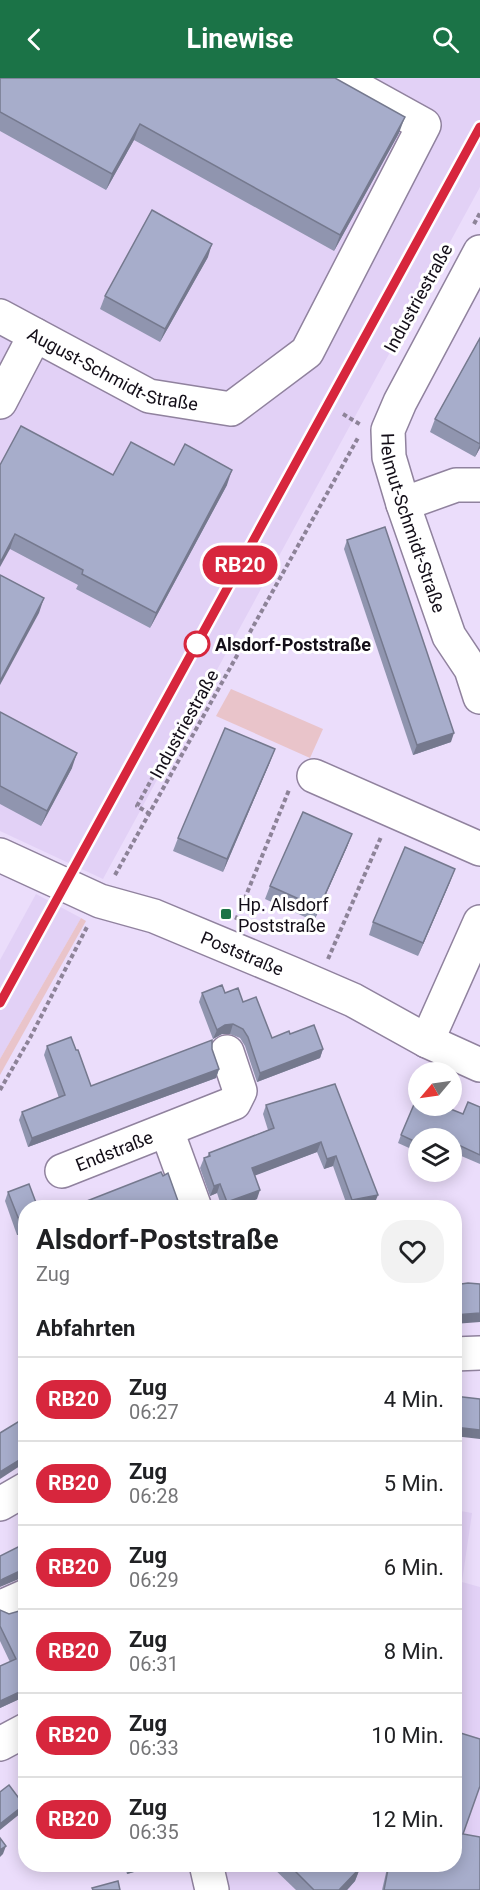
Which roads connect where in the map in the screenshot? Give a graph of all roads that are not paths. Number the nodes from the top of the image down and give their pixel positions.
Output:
1 (339, 78) edge
2 (476, 258) edge
3 (0, 316) edge
4 (35, 335) junction
5 (3, 387) edge
6 (480, 485) edge
7 (404, 504) junction
8 (480, 697) edge
9 (314, 777) road end
10 (480, 849) edge
11 (0, 855) edge
12 (480, 922) edge
13 (427, 1041) junction
14 (227, 1052) dead end
15 (480, 1065) edge
16 (167, 1131) junction
17 (62, 1171) dead end
18 (192, 1200) edge
19 (480, 1353) edge
20 (462, 1354) edge
21 (18, 1494) edge
22 (0, 1504) edge
23 (18, 1734) edge
24 (0, 1744) edge
25 (208, 1872) edge
26 (212, 1890) edge

1 - 4 street, August-Schmidt-Straße
2 - 7 street, Helmut-Schmidt-Straße
3 - 4 street, August-Schmidt-Straße
4 - 5 street
6 - 7 street
7 - 8 street, Helmut-Schmidt-Straße
9 - 10 street
11 - 13 street, Poststraße
12 - 13 street
13 - 15 street, Poststraße
14 - 16 street, Endstraße
16 - 17 street, Endstraße
16 - 18 street, Endstraße
19 - 20 street
21 - 22 street
23 - 24 street
25 - 26 street

